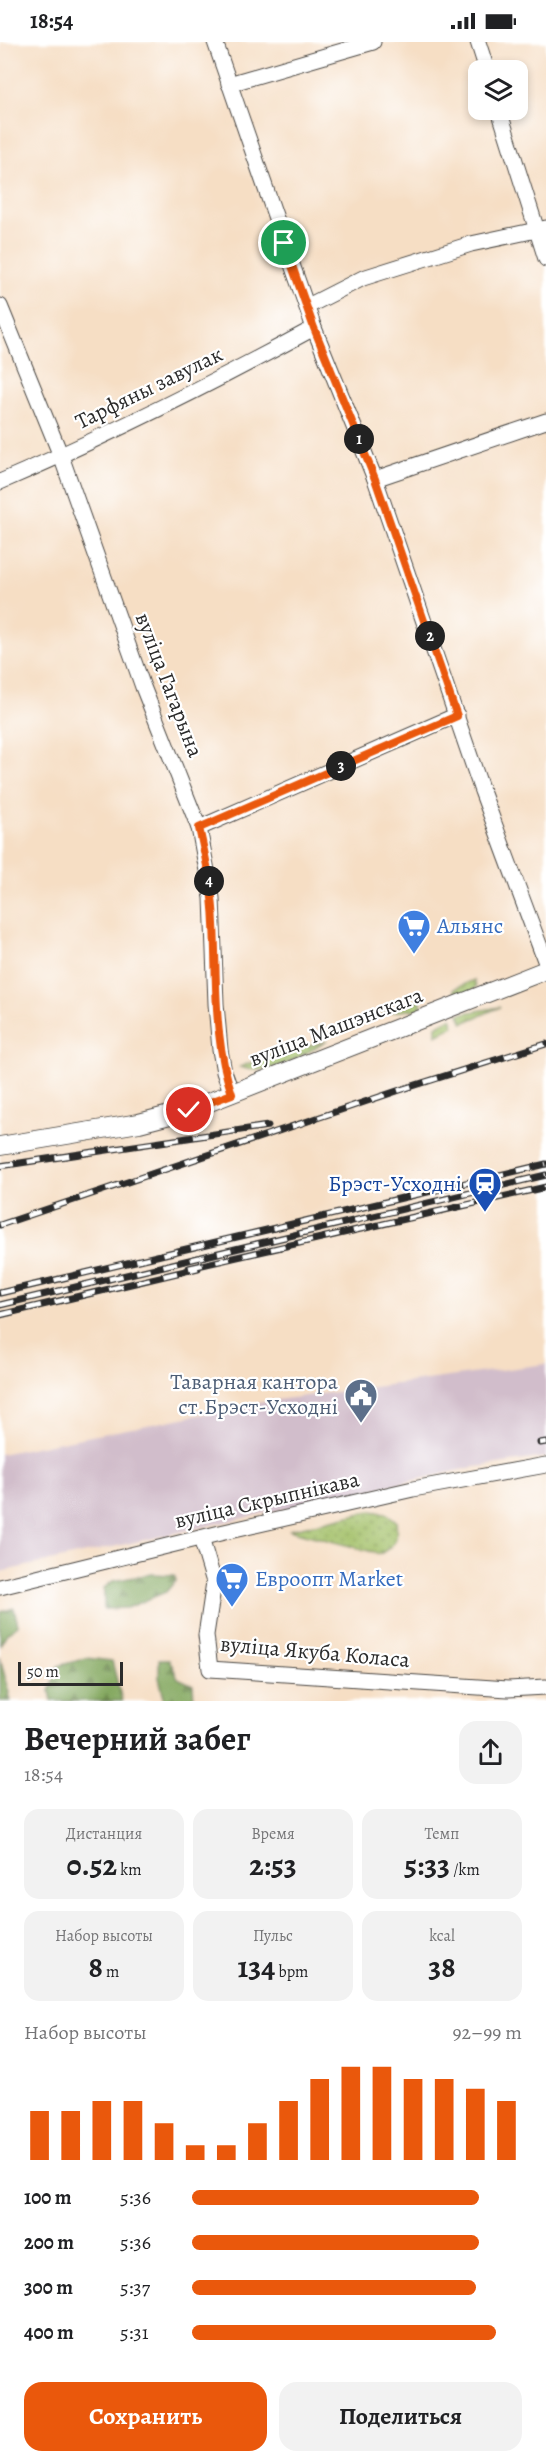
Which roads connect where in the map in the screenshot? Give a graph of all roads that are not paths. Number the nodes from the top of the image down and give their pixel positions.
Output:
1 (215, 42) edge
2 (374, 42) edge
3 (478, 42) edge
4 (484, 60) edge
5 (230, 84) junction
6 (503, 120) edge
7 (542, 229) edge
8 (546, 259) edge
9 (0, 306) edge
10 (308, 306) junction
11 (314, 328) junction
12 (546, 421) edge
13 (61, 456) junction
14 (375, 479) junction
15 (0, 482) edge
16 (457, 716) junction
17 (199, 828) junction
18 (546, 963) edge
19 (546, 970) edge
20 (232, 1094) junction
21 (0, 1146) edge
22 (546, 1465) edge
23 (201, 1538) junction
24 (0, 1587) edge
25 (546, 1687) edge

1 - 5 street
2 - 5 street
3 - 4 street
5 - 10 street
6 - 7 street
7 - 8 street
7 - 10 street
9 - 13 street, вуліца Гагарына
10 - 11 street
11 - 13 street, Тарфяны завулак
11 - 14 street
12 - 14 street
13 - 15 street, Тарфяны завулак
13 - 17 street, вуліца Гагарына
14 - 16 street
16 - 17 street
16 - 18 street
17 - 20 street, вуліца Гагарына
19 - 20 main road, вуліца Машэнскага
20 - 21 main road, вуліца Машэнскага
22 - 23 street, вуліца Скрыпнікава
23 - 24 street, вуліца Скрыпнікава
23 - 25 street, вуліца Якуба Коласа

